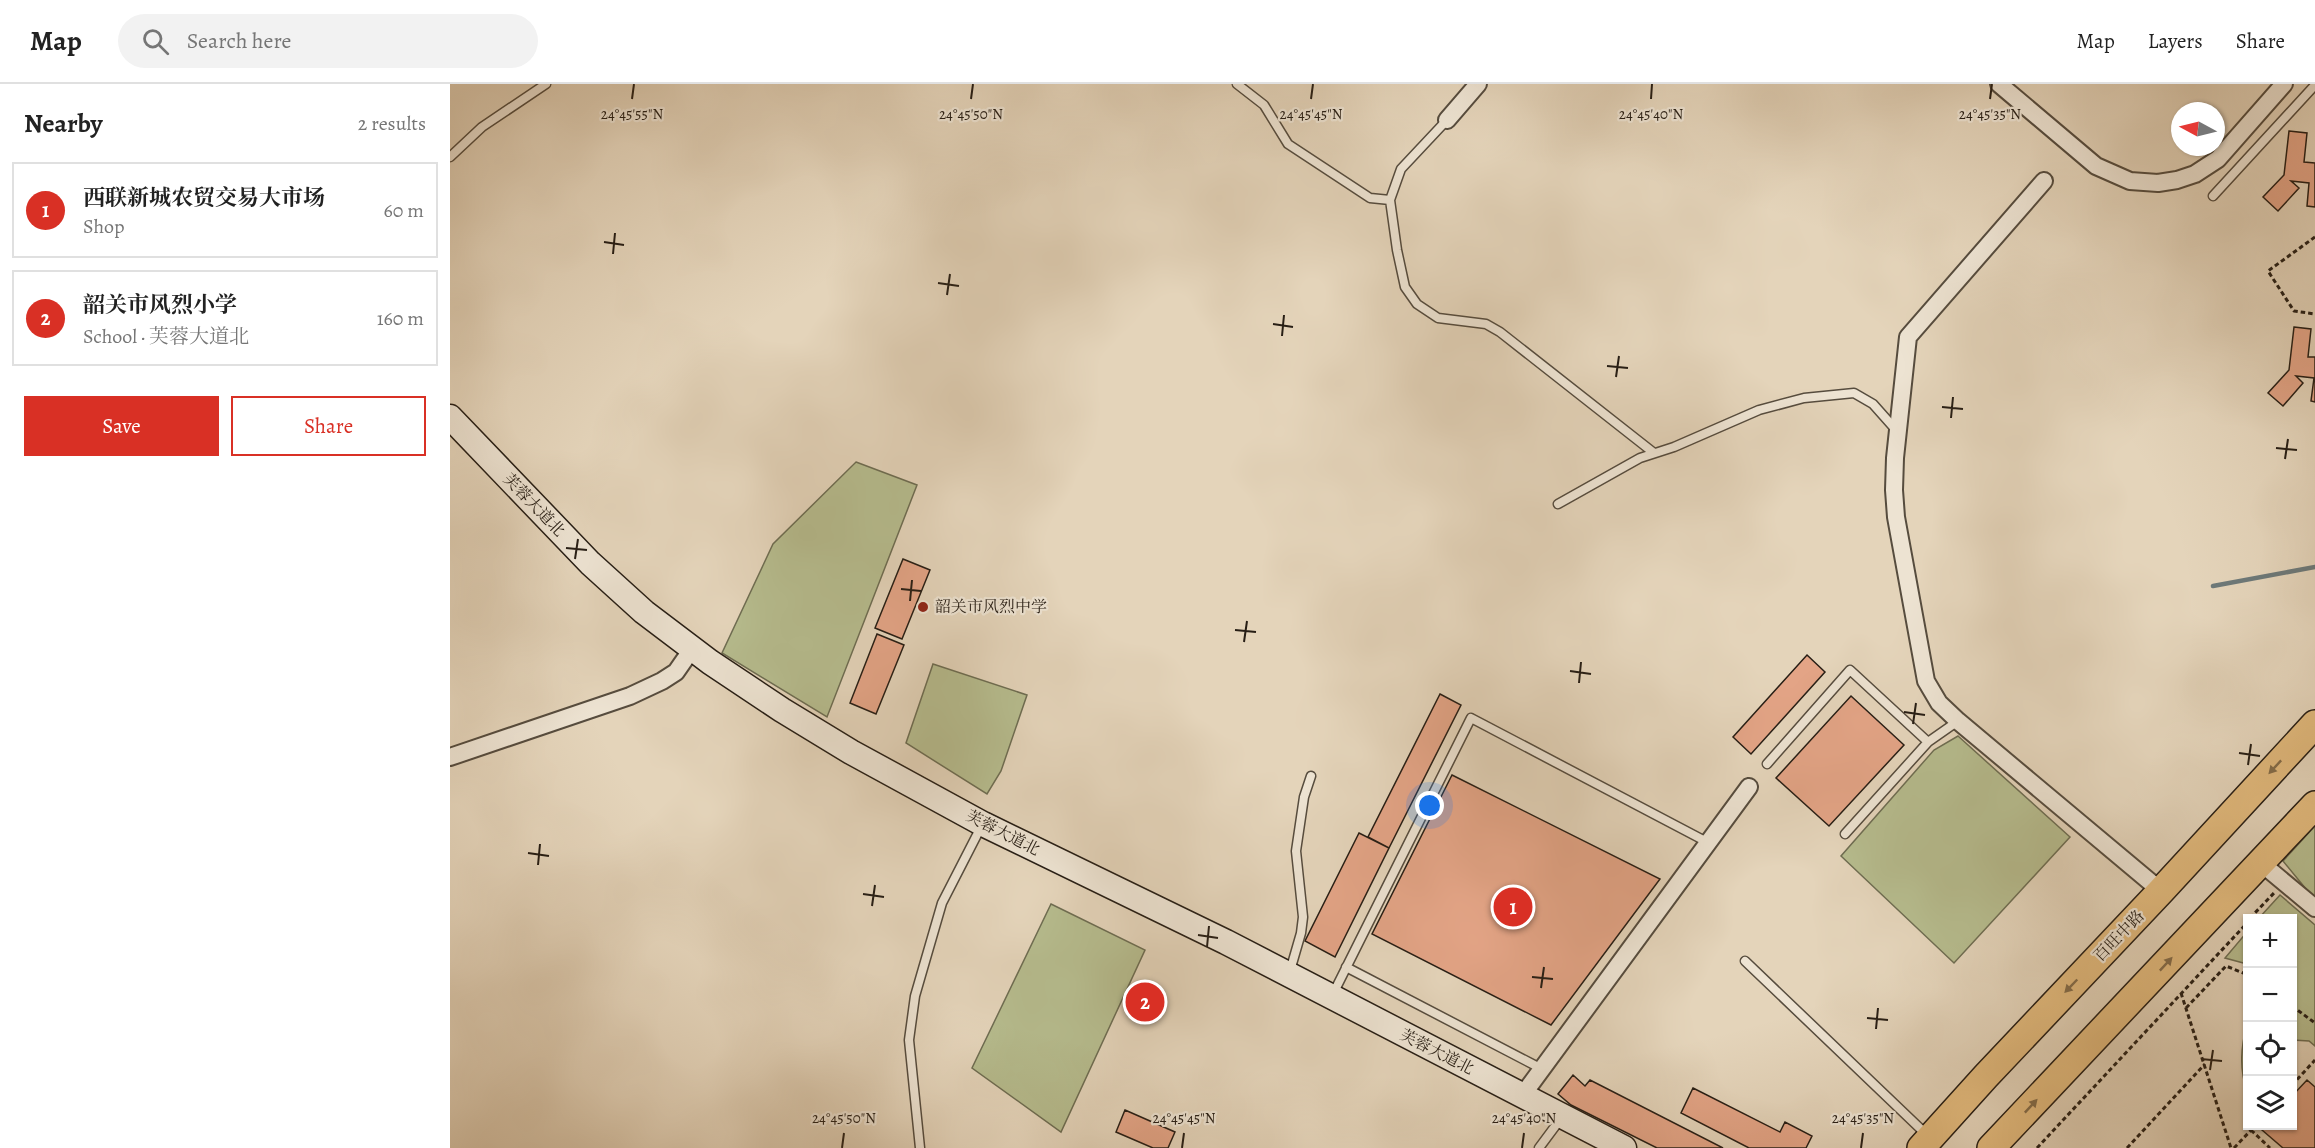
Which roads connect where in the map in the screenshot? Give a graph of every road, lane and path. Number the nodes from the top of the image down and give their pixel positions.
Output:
1 (546, 84) edge
2 (1236, 84) edge
3 (1478, 84) edge
4 (1999, 84) edge
5 (2284, 84) edge
6 (2315, 85) edge
7 (1447, 120) joint
8 (450, 157) edge
9 (2044, 181) dead end
10 (2212, 196) dead end
11 (1389, 200) junction
12 (2315, 237) edge
13 (2315, 314) edge
14 (450, 417) edge
15 (1898, 432) junction
16 (1654, 453) junction
17 (1558, 504) dead end
18 (692, 649) junction
19 (1958, 721) junction
20 (2315, 724) edge
21 (1928, 742) junction
22 (450, 758) edge
23 (1767, 764) dead end
24 (1311, 776) dead end
25 (1749, 787) dead end
26 (2315, 805) edge
27 (983, 824) junction
28 (1845, 834) dead end
29 (1709, 843) junction
30 (2261, 863) junction
31 (2284, 882) junction
32 (2161, 891) junction
33 (2315, 908) edge
34 (2255, 914) edge
35 (2243, 926) edge
36 (1745, 961) dead end
37 (1346, 967) junction
38 (2243, 973) edge
39 (1289, 975) junction
40 (2181, 993) junction
41 (1331, 997) junction
42 (2186, 1008) junction
43 (2297, 1010) edge
44 (2315, 1023) edge
45 (2315, 1060) edge
46 (2205, 1064) junction
47 (1542, 1069) junction
48 (2297, 1080) edge
49 (1522, 1096) junction
50 (1562, 1116) junction
51 (2251, 1130) joint
52 (1926, 1143) edge
53 (920, 1148) edge
54 (1539, 1148) edge
55 (1624, 1148) edge
56 (1991, 1148) edge
57 (2037, 1148) edge
58 (2127, 1148) edge
59 (2233, 1148) edge
60 (2270, 1148) edge

1 - 8 lane
2 - 11 lane
3 - 7 street
4 - 5 street
6 - 10 lane
7 - 11 lane
9 - 15 street
11 - 16 lane
12 - 13 path
14 - 18 main road, 芙蓉大道北
15 - 16 lane
15 - 19 street
16 - 17 lane
18 - 22 street
18 - 27 main road, 芙蓉大道北
19 - 21 lane
19 - 32 street
20 -> 32 main road, 百旺中路
21 - 23 lane
21 - 28 lane
24 - 39 lane
25 - 29 street
26 - 30 main road
27 - 39 main road, 芙蓉大道北
27 - 53 lane
29 - 37 lane
29 - 47 street
30 - 31 street
56 -> 30 main road
31 - 33 street
31 - 34 path
32 -> 52 main road, 百旺中路
35 - 40 path
36 - 52 lane
37 - 41 lane
37 - 47 lane
38 - 42 path
39 - 41 main road, 芙蓉大道北
40 - 42 path
40 - 57 path
41 - 49 main road, 芙蓉大道北
42 - 46 path
43 - 44 path
45 - 48 path
46 - 58 path
46 - 59 path
47 - 49 street
49 - 50 main road, 芙蓉大道北
50 - 54 lane
50 - 55 main road, 芙蓉大道北
51 - 59 path
51 - 60 path

